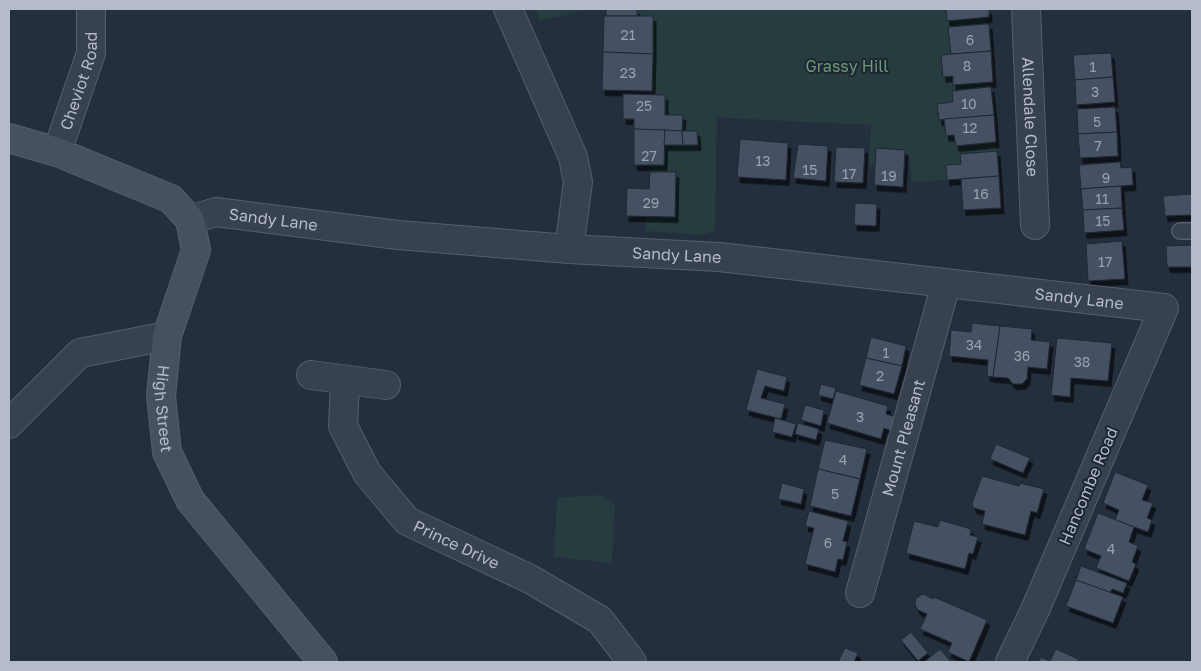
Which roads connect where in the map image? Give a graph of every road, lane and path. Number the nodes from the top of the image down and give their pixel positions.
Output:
1 (91, 9) edge
2 (508, 9) edge
3 (1026, 9) edge
4 (9, 138) edge
5 (57, 152) junction
6 (190, 220) junction
7 (1036, 225) dead end
8 (569, 249) junction
9 (946, 284) junction
10 (1164, 308) joint
11 (167, 336) junction
12 (311, 375) dead end
13 (344, 381) junction
14 (386, 385) dead end
15 (9, 424) edge
16 (860, 593) dead end
17 (323, 662) edge
18 (632, 662) edge
19 (1010, 662) edge

1 - 5 street, Cheviot Road
2 - 8 street
3 - 7 street, Allendale Close
4 - 5 street
5 - 6 street
6 - 8 street, Sandy Lane
6 - 11 street, High Street
8 - 9 street, Sandy Lane
9 - 10 street, Sandy Lane
9 - 16 street, Mount Pleasant
10 - 19 street, Hancombe Road
11 - 15 street
11 - 17 street, High Street
12 - 13 street
13 - 14 street
13 - 18 street, Prince Drive

